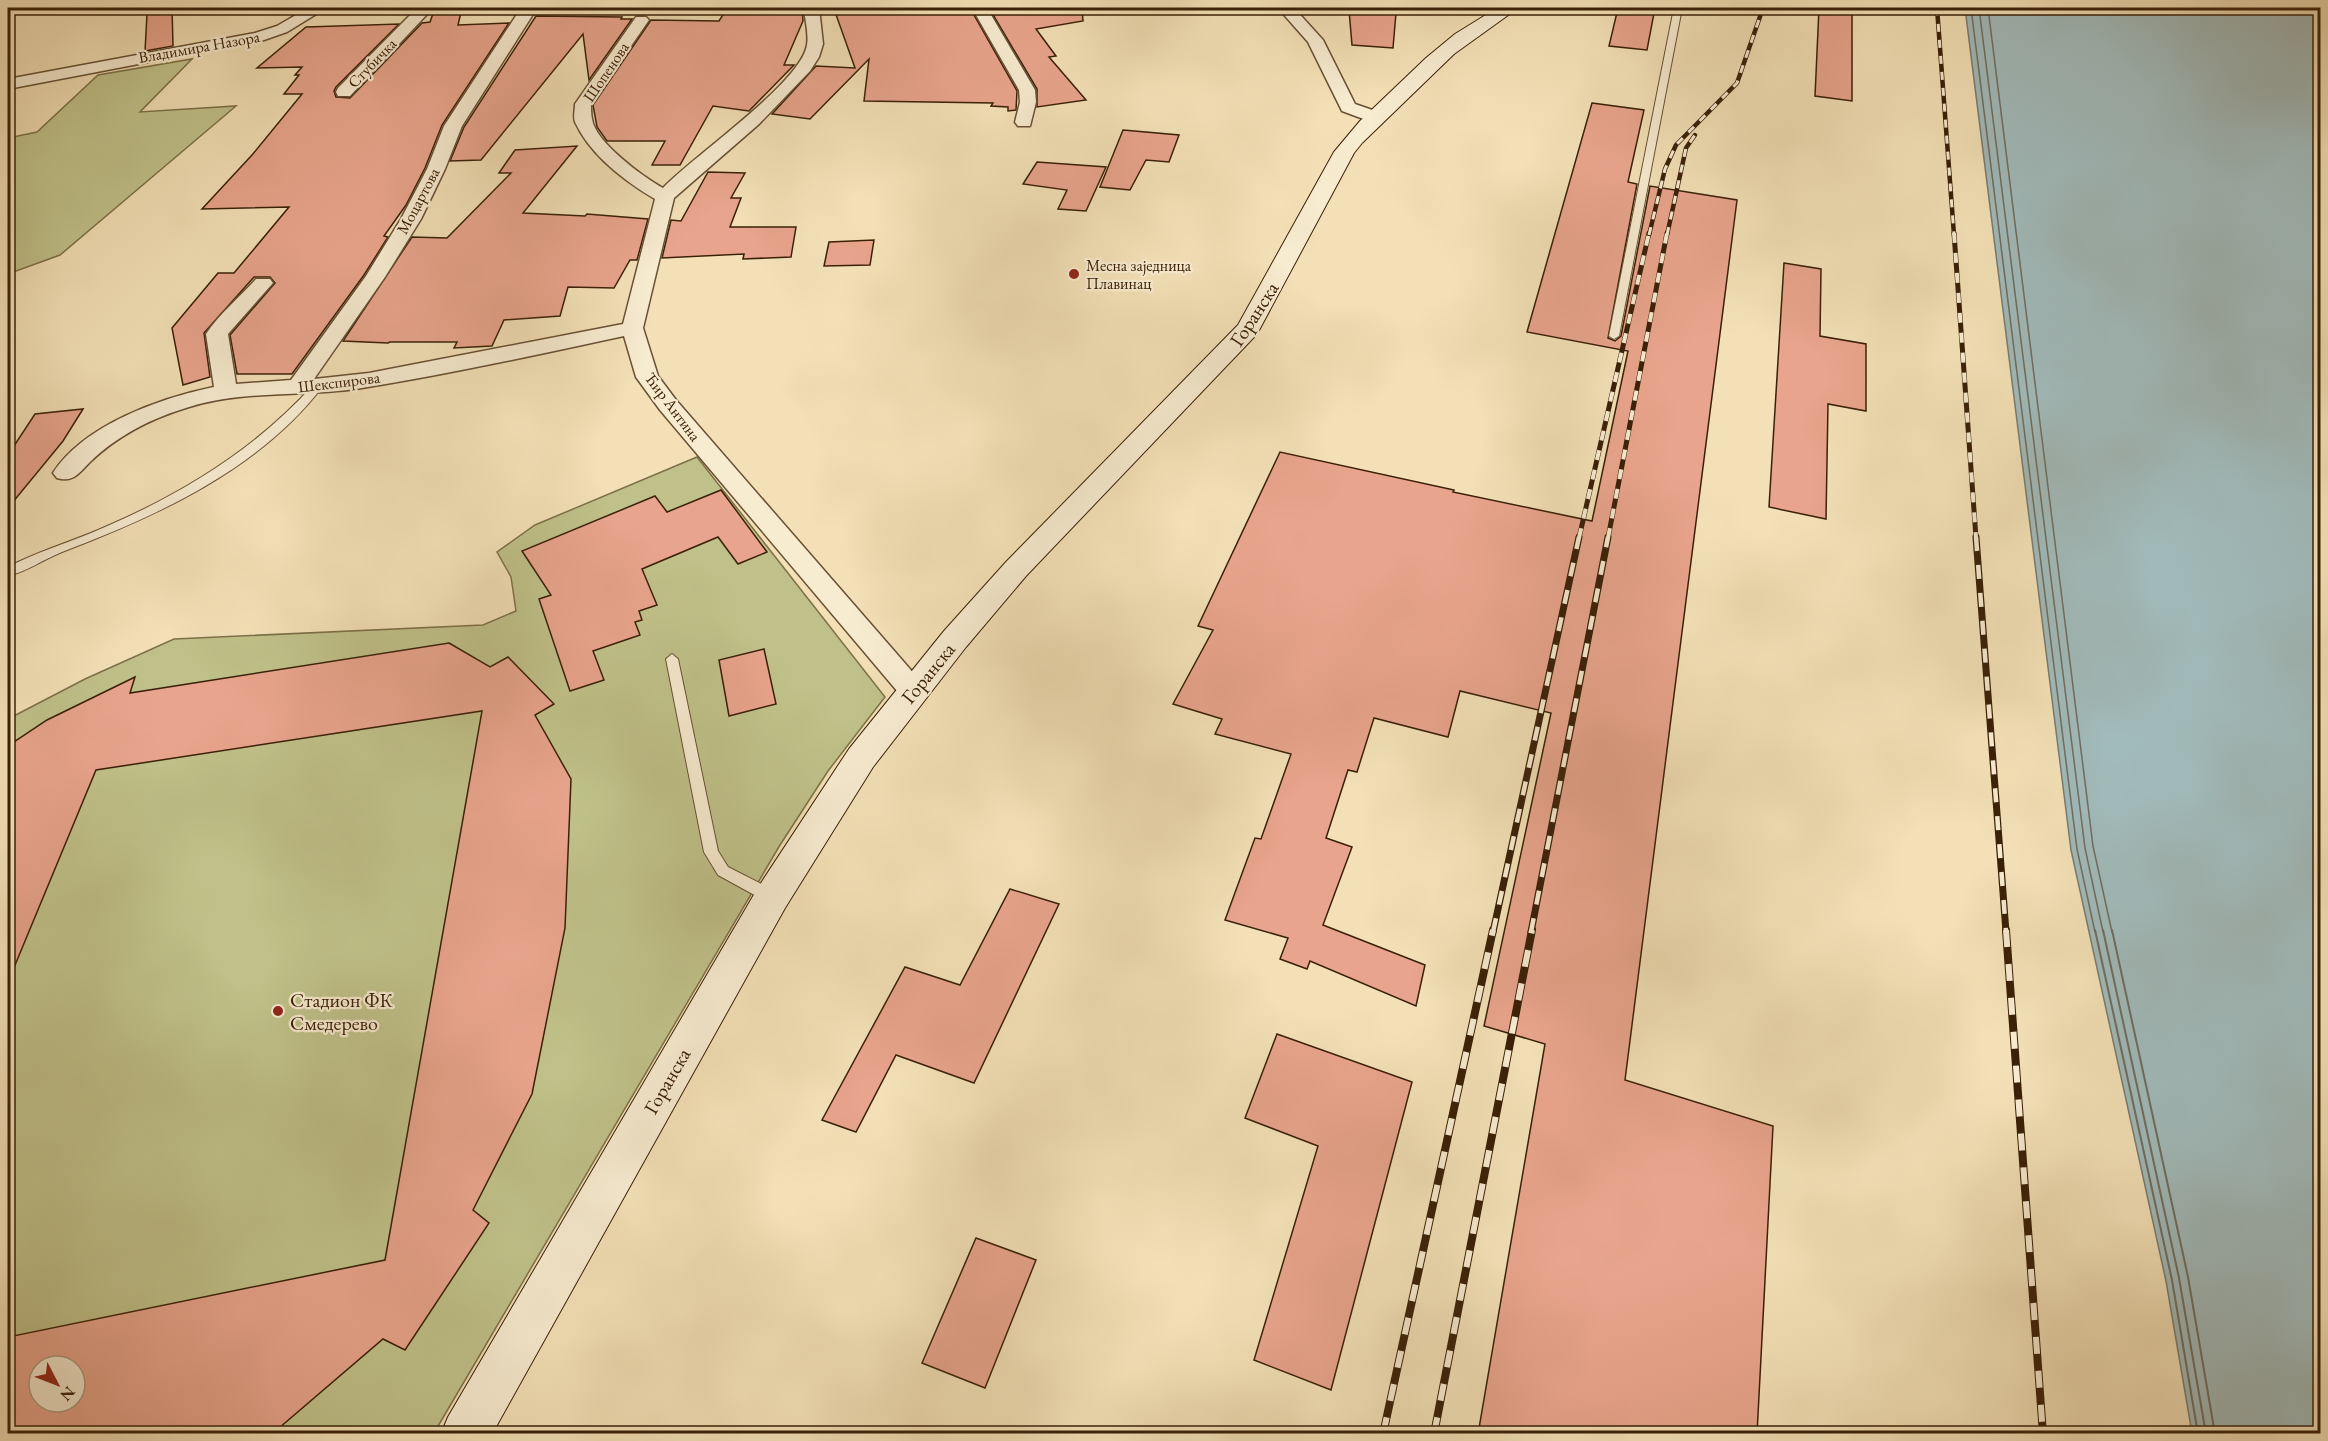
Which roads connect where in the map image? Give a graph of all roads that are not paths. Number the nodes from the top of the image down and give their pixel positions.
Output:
1 (318, 8) edge
2 (425, 8) edge
3 (529, 8) edge
4 (812, 8) edge
5 (980, 8) edge
6 (1286, 8) edge
7 (1509, 8) edge
8 (1678, 8) edge
9 (641, 20) dead end
10 (15, 67) dead end
11 (73, 71) junction
12 (8, 84) edge
13 (344, 92) dead end
14 (1375, 117) junction
15 (1024, 122) dead end
16 (665, 197) junction
17 (263, 283) dead end
18 (632, 328) junction
19 (1614, 336) dead end
20 (307, 387) junction
21 (226, 392) junction
22 (65, 473) dead end
23 (8, 572) edge
24 (672, 659) dead end
25 (913, 691) junction
26 (772, 897) junction
27 (465, 1434) edge

1 - 11 street, Владимира Назора
2 - 13 street, Стубичка
3 - 20 street, Моцартова
4 - 16 street
5 - 15 street
6 - 14 street
7 - 14 main road, Горанска
8 - 19 lane
9 - 16 street, Шопенова
10 - 11 street, Владимира Назора
11 - 12 street, Владимира Назора
14 - 25 main road, Горанска
16 - 18 street
17 - 21 street
18 - 20 street, Шекспирова
18 - 25 street, Ћир Антина
20 - 21 street, Шекспирова
20 - 23 lane
21 - 22 street, Шекспирова
24 - 26 lane
25 - 26 main road, Горанска
26 - 27 main road, Горанска

